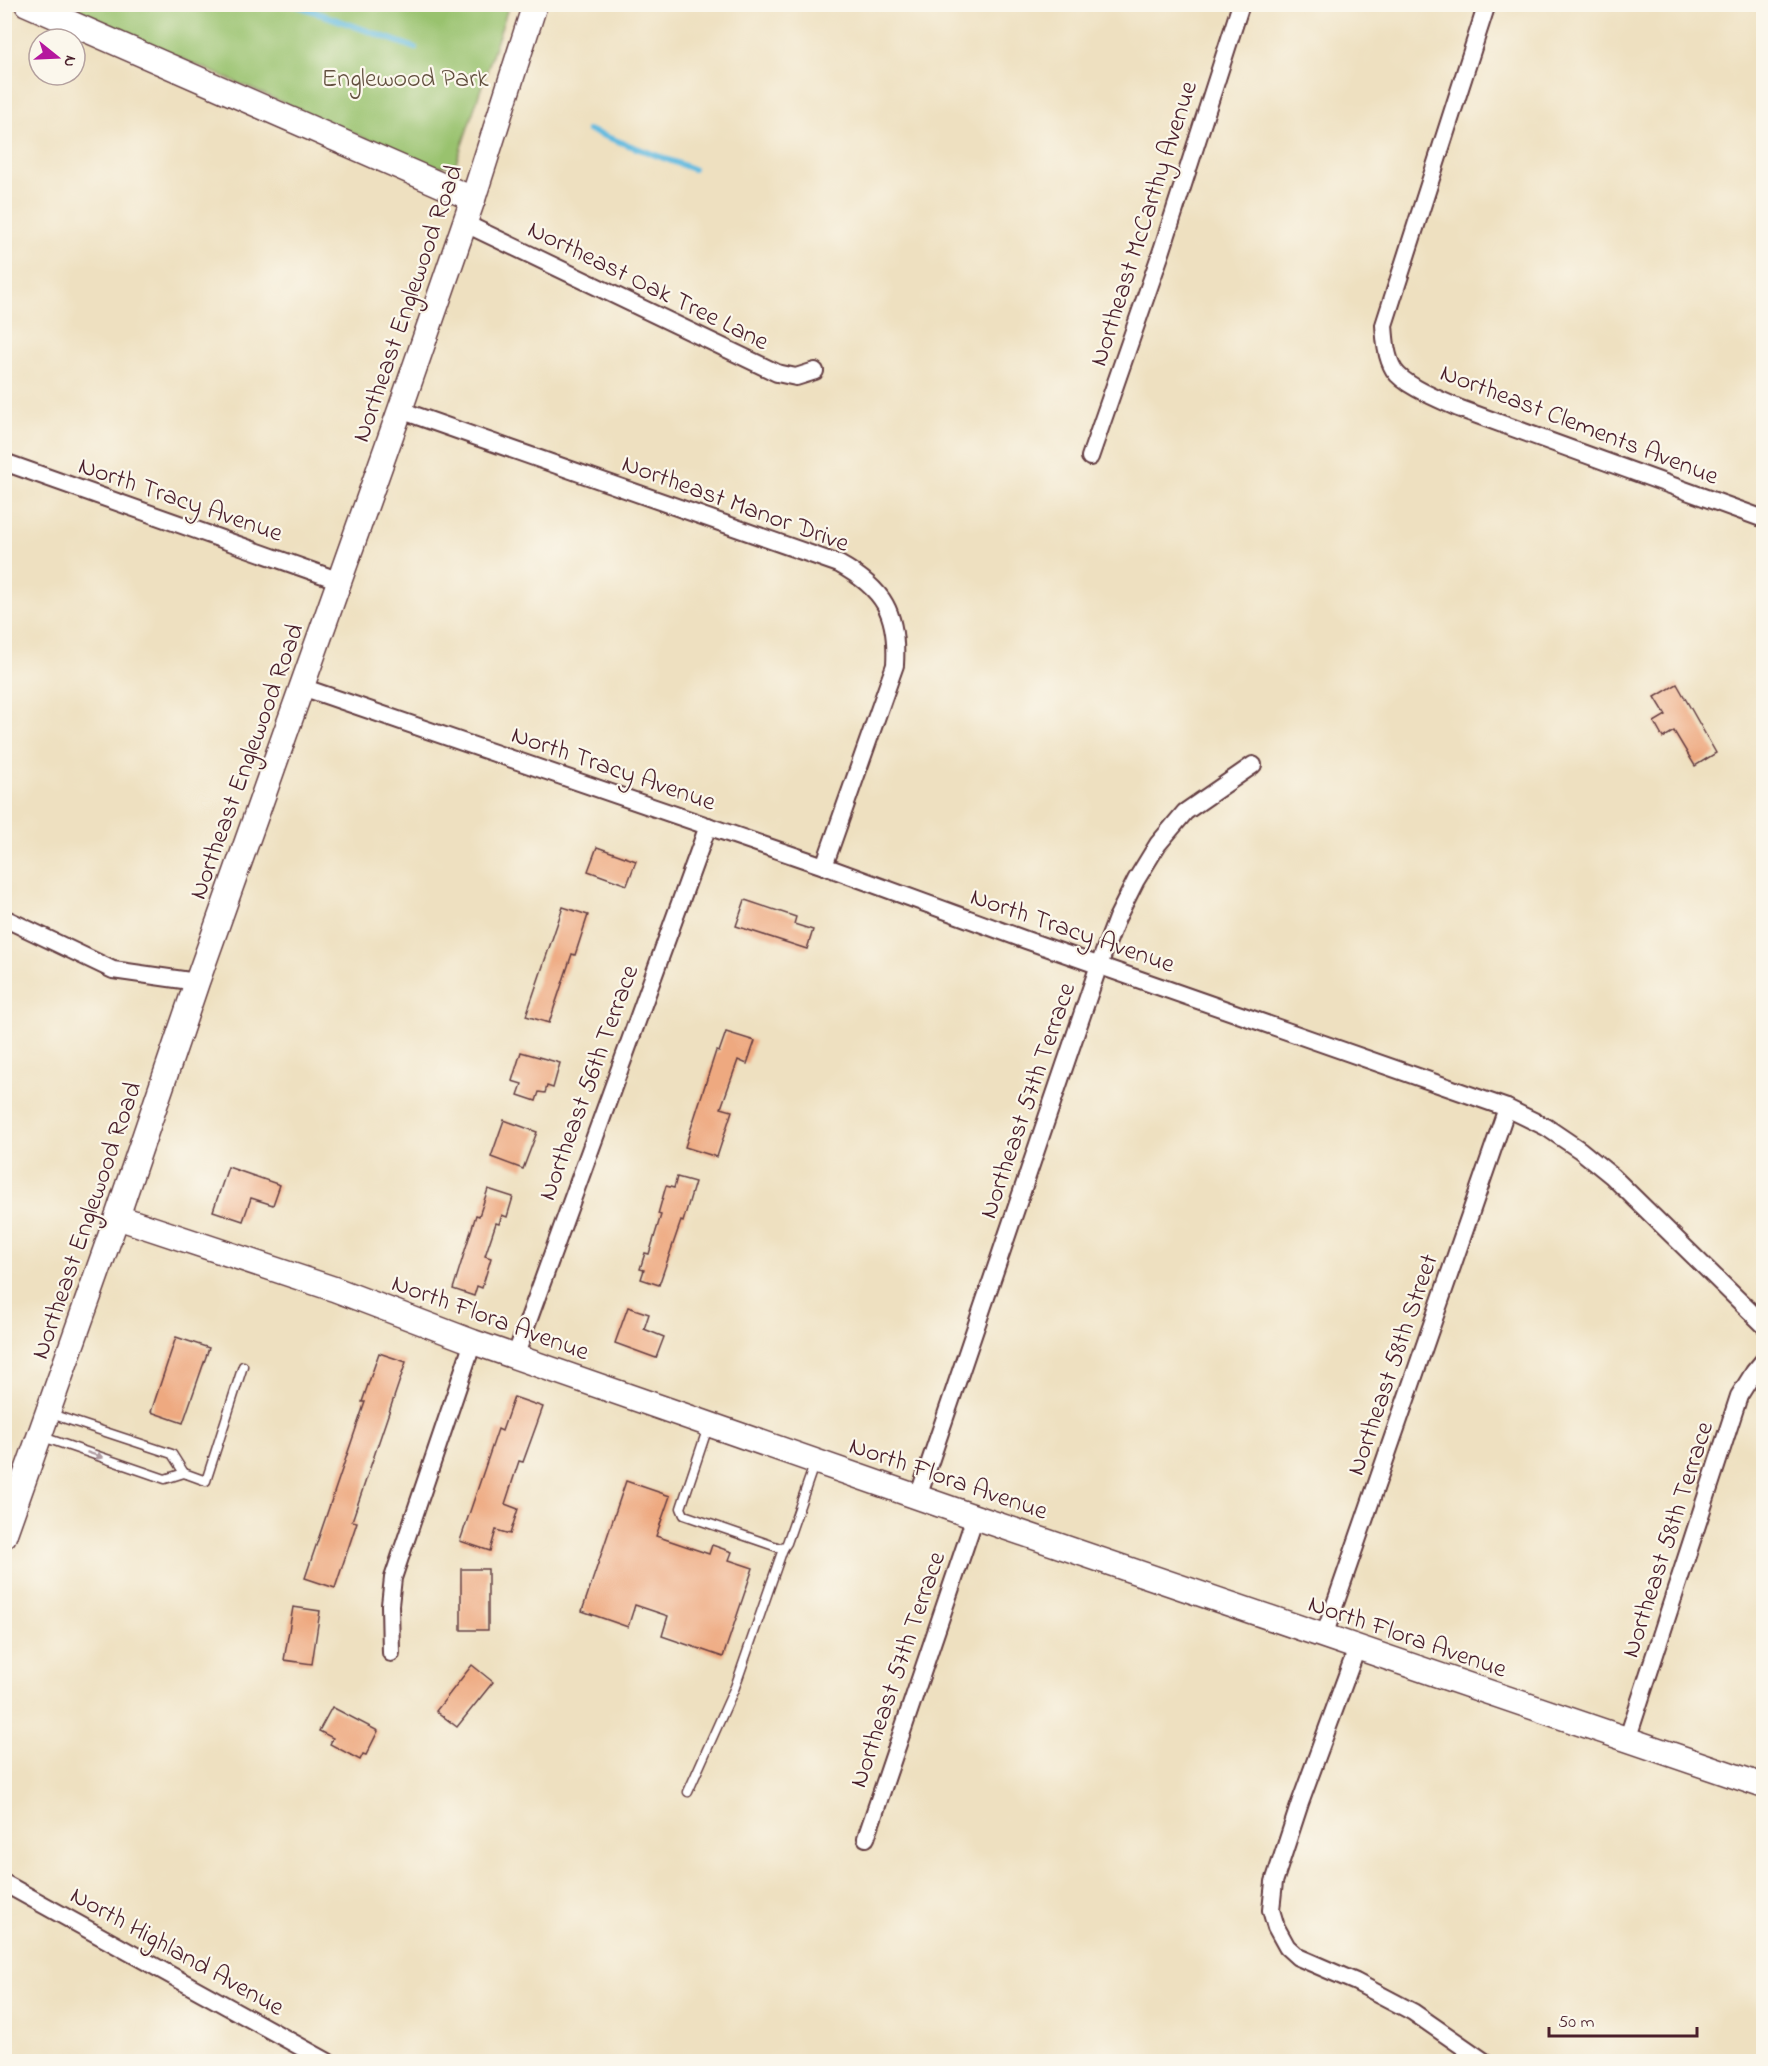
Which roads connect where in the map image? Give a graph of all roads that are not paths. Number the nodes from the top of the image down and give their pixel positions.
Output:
1 (27, 4) edge
2 (535, 4) edge
3 (1241, 4) edge
4 (1487, 4) edge
5 (473, 199) junction
6 (464, 223) junction
7 (815, 371) dead end
8 (400, 410) junction
9 (1090, 457) dead end
10 (4, 462) edge
11 (1764, 519) edge
12 (340, 581) junction
13 (302, 687) junction
14 (1253, 765) dead end
15 (708, 826) junction
16 (824, 866) junction
17 (4, 918) edge
18 (1099, 965) junction
19 (197, 982) junction
20 (1507, 1108) junction
21 (117, 1217) junction
22 (1764, 1325) edge
23 (473, 1342) junction
24 (515, 1357) junction
25 (1764, 1360) edge
26 (243, 1366) dead end
27 (48, 1413) junction
28 (709, 1424) junction
29 (40, 1436) junction
30 (815, 1461) junction
31 (184, 1473) junction
32 (918, 1497) junction
33 (975, 1517) junction
34 (4, 1536) edge
35 (783, 1549) junction
36 (1324, 1636) junction
37 (1357, 1648) junction
38 (391, 1653) dead end
39 (1627, 1740) junction
40 (1764, 1786) edge
41 (688, 1792) dead end
42 (866, 1838) dead end
43 (4, 1883) edge
44 (328, 2061) edge
45 (1485, 2061) edge

1 - 5 street
2 - 5 street, Northeast Englewood Road
3 - 9 street, Northeast McCarthy Avenue
4 - 11 street, Northeast Clements Avenue
5 - 6 street, Northeast Englewood Road
6 - 7 street, Northeast Oak Tree Lane
6 - 8 street, Northeast Englewood Road
8 - 12 street, Northeast Englewood Road
8 - 16 street, Northeast Manor Drive
10 - 12 street, North Tracy Avenue
12 - 13 street, Northeast Englewood Road
13 - 15 street, North Tracy Avenue
13 - 19 street, Northeast Englewood Road
14 - 18 street, Northeast 57th Terrace
15 - 16 street, North Tracy Avenue
15 - 24 street, Northeast 56th Terrace
16 - 18 street, North Tracy Avenue
17 - 19 street
18 - 20 street, North Tracy Avenue
18 - 32 street, Northeast 57th Terrace
19 - 21 street, Northeast Englewood Road
20 - 22 street, North Tracy Avenue
20 - 36 street, Northeast 58th Street
21 - 23 street, North Flora Avenue
21 - 27 street, Northeast Englewood Road
23 - 24 street, North Flora Avenue
23 - 38 street
24 - 28 street, North Flora Avenue
25 - 39 street, Northeast 58th Terrace
26 - 31 lane
27 - 29 street, Northeast Englewood Road
27 - 31 lane
28 - 30 street, North Flora Avenue
28 - 35 lane
29 -> 31 lane
29 - 34 street, Northeast Englewood Road
30 - 32 street, North Flora Avenue
30 - 35 lane
32 - 33 street, North Flora Avenue
33 - 36 street, North Flora Avenue
33 - 42 street, Northeast 57th Terrace
35 - 41 lane
36 - 37 street, North Flora Avenue
37 - 39 street, North Flora Avenue
37 - 45 street
39 - 40 street, North Flora Avenue
43 - 44 street, North Highland Avenue

